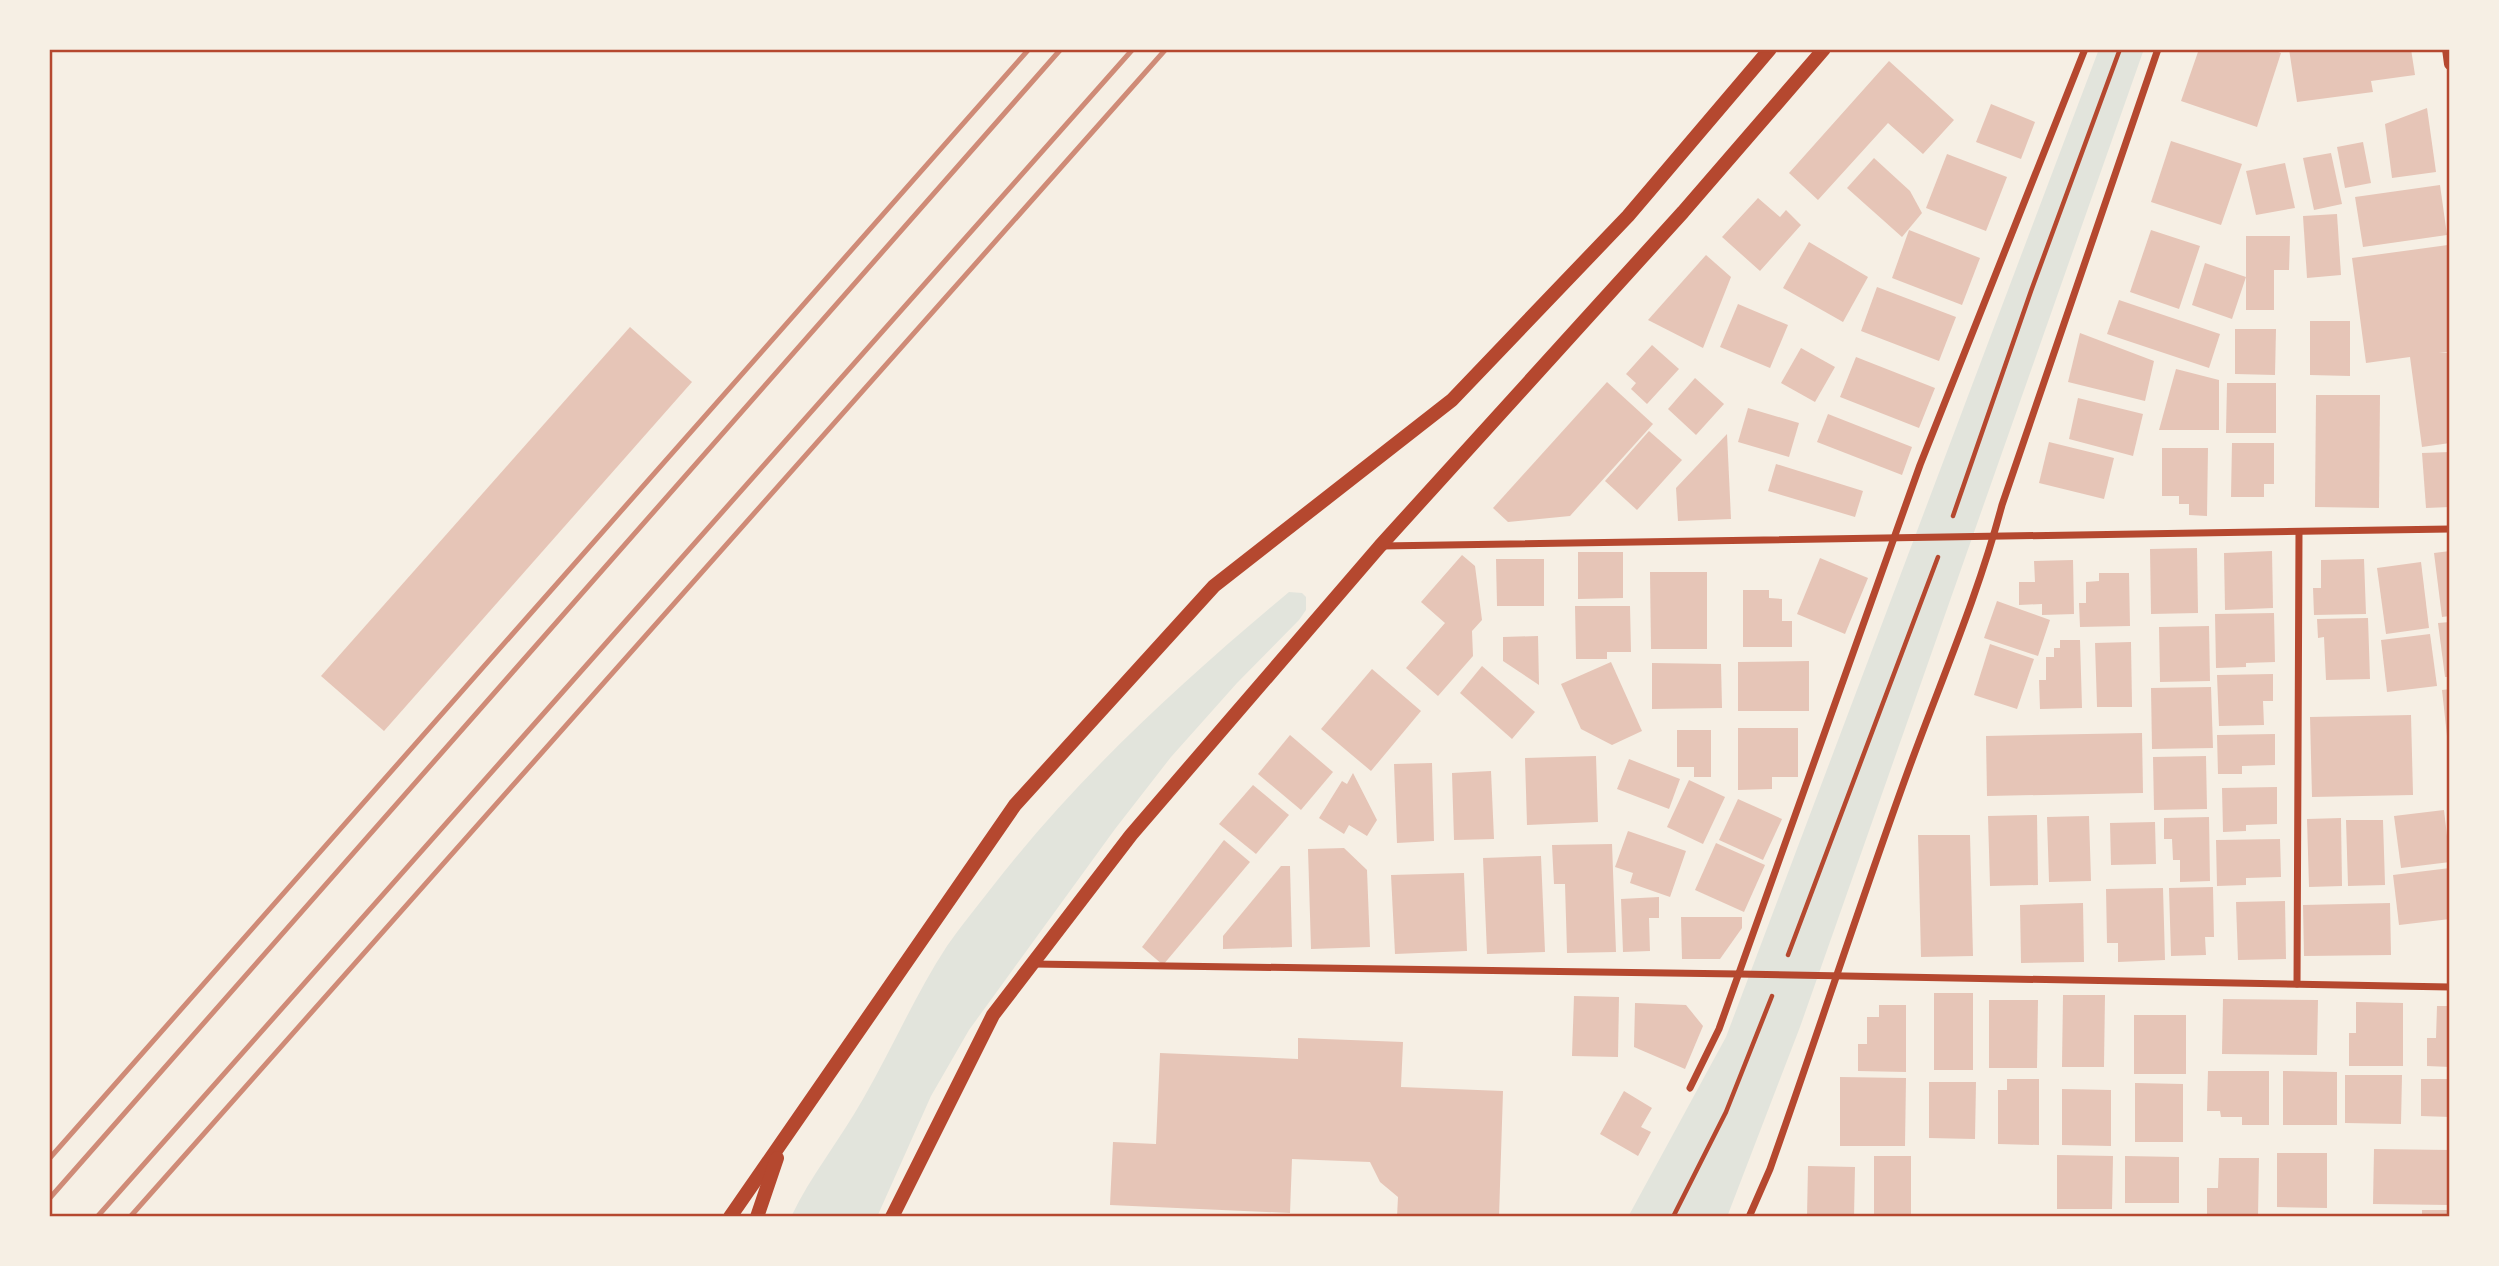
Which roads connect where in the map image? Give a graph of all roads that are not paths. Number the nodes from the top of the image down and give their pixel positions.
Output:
1 (1770, 49) edge
2 (1824, 49) edge
3 (2085, 49) edge
4 (2158, 49) edge
5 (2448, 49) edge
6 (2450, 64) edge
7 (2450, 529) edge
8 (2299, 532) junction
9 (1993, 537) junction
10 (1892, 538) junction
11 (1380, 547) junction
12 (1032, 964) junction
13 (1739, 974) junction
14 (1835, 977) junction
15 (2297, 984) junction
16 (2450, 987) edge
17 (1690, 1088) dead end
18 (783, 1140) junction
19 (892, 1214) edge
20 (730, 1217) edge
21 (757, 1217) edge
22 (1749, 1217) edge

1 - 18 main road
2 - 11 main road
3 - 10 street
4 - 9 street
5 - 6 street
7 - 8 street
8 - 9 street
8 - 15 street
9 - 10 street
9 - 14 street
10 - 11 street
10 - 13 street
11 - 12 main road
12 - 13 street
12 - 19 main road
13 - 14 street
13 - 17 street
14 - 15 street
14 - 22 street
15 - 16 street
18 - 20 main road
18 - 21 main road

